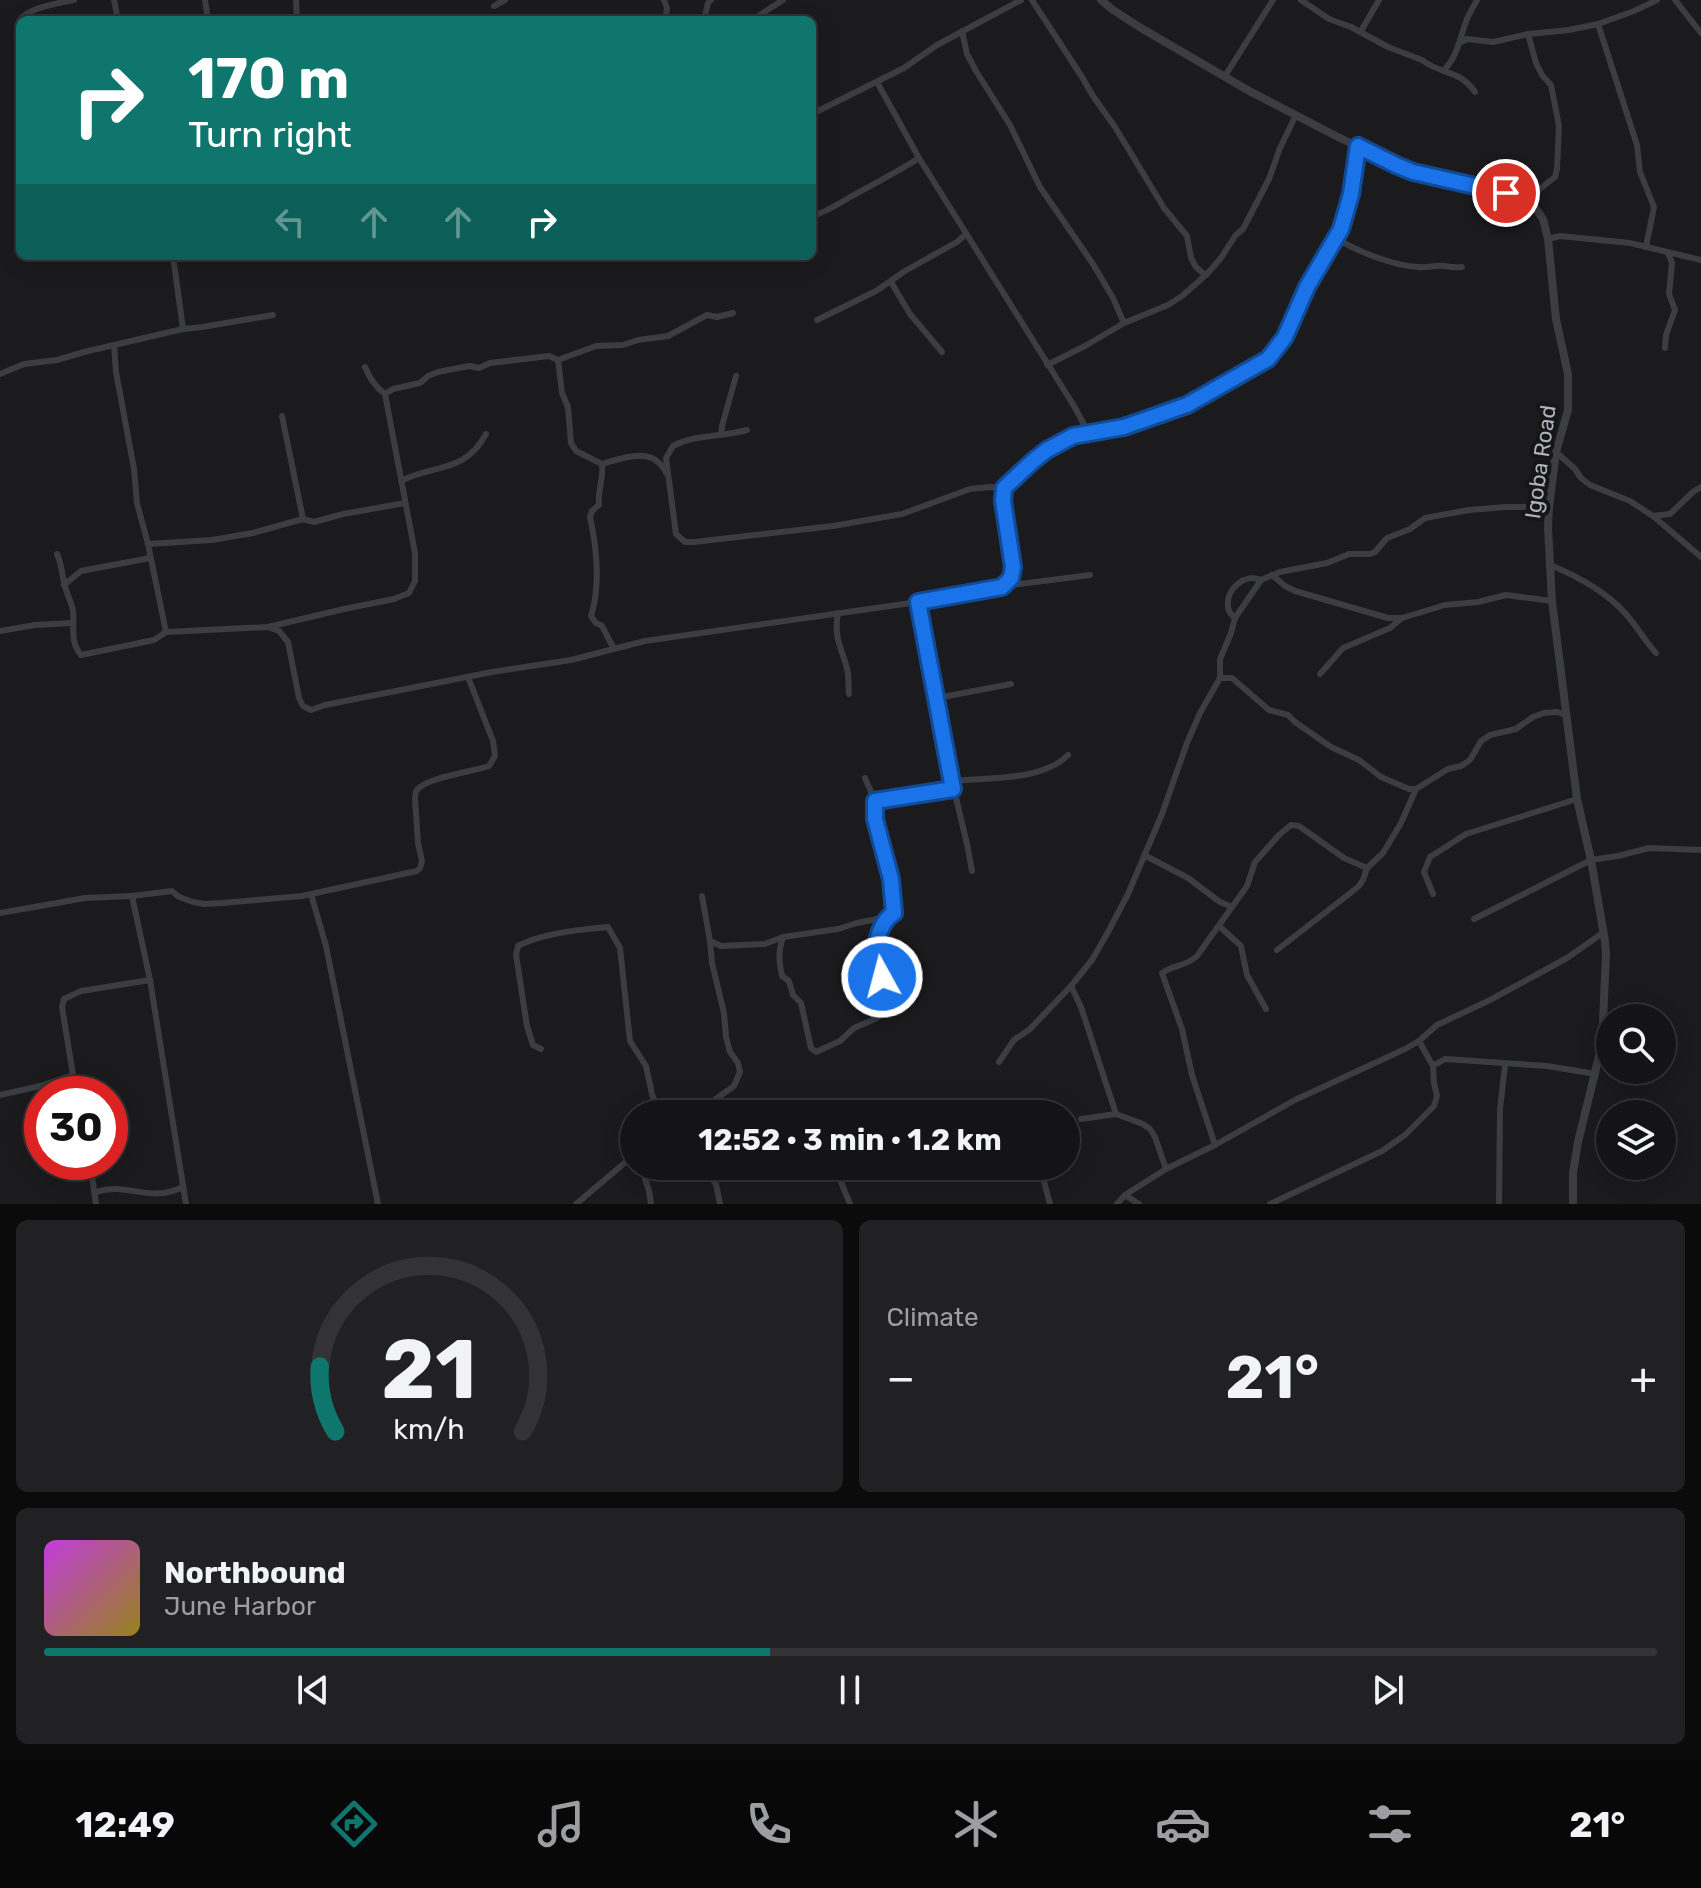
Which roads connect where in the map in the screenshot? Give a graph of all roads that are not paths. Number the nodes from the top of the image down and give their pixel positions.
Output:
1 (74, 0) edge
2 (505, 0) edge
3 (783, 0) edge
4 (1021, 0) edge
5 (1032, 0) edge
6 (1101, 0) edge
7 (1273, 0) edge
8 (1301, 0) edge
9 (1379, 0) edge
10 (1477, 0) edge
11 (1657, 0) edge
12 (1675, 0) edge
13 (494, 6) dead end
14 (24, 16) edge
15 (758, 16) edge
16 (1598, 24) junction
17 (962, 31) junction
18 (1361, 31) junction
19 (1701, 33) edge
20 (1528, 34) junction
21 (1461, 42) junction
22 (1445, 69) junction
23 (1225, 76) junction
24 (877, 82) junction
25 (1475, 92) dead end
26 (816, 112) edge
27 (1296, 115) junction
28 (1358, 146) junction
29 (919, 158) junction
30 (1528, 202) junction
31 (816, 215) edge
32 (966, 234) junction
33 (1336, 238) junction
34 (1548, 239) junction
35 (1646, 247) junction
36 (1668, 253) junction
37 (174, 260) edge
38 (1701, 260) edge
39 (1462, 267) dead end
40 (1207, 274) junction
41 (891, 282) junction
42 (733, 313) dead end
43 (273, 315) dead end
44 (817, 320) dead end
45 (1124, 323) junction
46 (183, 329) junction
47 (114, 345) junction
48 (1665, 348) dead end
49 (942, 352) dead end
50 (558, 360) junction
51 (1047, 365) junction
52 (365, 367) dead end
53 (0, 374) edge
54 (736, 376) dead end
55 (385, 394) junction
56 (282, 416) dead end
57 (747, 430) dead end
58 (1088, 432) junction
59 (486, 434) dead end
60 (721, 435) junction
61 (1556, 452) junction
62 (602, 464) junction
63 (667, 474) junction
64 (401, 481) junction
65 (1701, 487) edge
66 (1004, 488) junction
67 (405, 503) junction
68 (1549, 507) junction
69 (1653, 516) junction
70 (303, 519) junction
71 (148, 544) junction
72 (57, 554) dead end
73 (1701, 557) edge
74 (150, 558) junction
75 (1550, 565) junction
76 (1090, 575) dead end
77 (1272, 575) junction
78 (1261, 580) junction
79 (64, 585) junction
80 (1002, 587) junction
81 (1552, 601) junction
82 (918, 602) junction
83 (838, 613) junction
84 (1235, 618) junction
85 (1402, 618) junction
86 (293, 621) junction
87 (72, 623) junction
88 (268, 627) junction
89 (0, 631) edge
90 (166, 632) junction
91 (284, 636) junction
92 (614, 649) junction
93 (1656, 653) dead end
94 (1220, 664) junction
95 (1320, 674) dead end
96 (468, 677) junction
97 (1220, 678) junction
98 (1232, 678) junction
99 (1011, 684) dead end
100 (849, 694) dead end
101 (937, 698) junction
102 (1566, 715) junction
103 (1068, 755) dead end
104 (865, 778) dead end
105 (952, 785) junction
106 (1416, 789) junction
107 (1577, 799) junction
108 (875, 801) junction
109 (1701, 850) edge
110 (1144, 855) junction
111 (1591, 860) junction
112 (1367, 868) junction
113 (972, 871) dead end
114 (311, 894) junction
115 (1433, 894) dead end
116 (132, 896) junction
117 (702, 896) dead end
118 (1232, 907) junction
119 (0, 913) edge
120 (887, 917) junction
121 (1474, 919) dead end
122 (1219, 926) junction
123 (1604, 932) junction
124 (783, 937) junction
125 (710, 941) junction
126 (1277, 950) dead end
127 (150, 980) junction
128 (1071, 986) junction
129 (1605, 1004) edge
130 (1266, 1009) dead end
131 (1419, 1041) junction
132 (541, 1049) dead end
133 (999, 1062) dead end
134 (1505, 1065) junction
135 (1433, 1066) junction
136 (1596, 1074) joint
137 (73, 1075) joint
138 (0, 1095) edge
139 (654, 1100) edge
140 (714, 1100) edge
141 (1116, 1114) junction
142 (1081, 1119) dead end
143 (1215, 1145) junction
144 (620, 1167) edge
145 (1166, 1169) junction
146 (94, 1180) edge
147 (645, 1180) edge
148 (713, 1180) edge
149 (841, 1180) edge
150 (1044, 1180) edge
151 (183, 1187) junction
152 (96, 1192) junction
153 (1125, 1195) junction
154 (96, 1204) edge
155 (186, 1204) edge
156 (378, 1204) edge
157 (576, 1204) edge
158 (651, 1204) edge
159 (720, 1204) edge
160 (850, 1204) edge
161 (1050, 1204) edge
162 (1117, 1204) edge
163 (1139, 1204) edge
164 (1270, 1204) edge
165 (1499, 1204) edge
166 (1573, 1204) edge

1 - 14 street
2 - 13 street
3 - 15 street
4 - 17 street
5 - 40 street
6 - 23 street
7 - 23 street
8 - 18 street
9 - 18 street
10 - 21 street
11 - 16 street
12 - 19 street
16 - 20 street
16 - 35 street
17 - 24 street
17 - 45 street
18 - 22 street
20 - 21 street
20 - 30 street
21 - 22 street
22 - 25 street
23 - 27 street
24 - 26 street
24 - 29 street
27 - 28 street
27 - 40 street
28 - 30 street
28 - 33 street
29 - 31 street
29 - 32 street
30 - 34 street, Igoba Road
32 - 41 street
32 - 51 street
33 - 39 street
33 - 58 street
34 - 35 street
34 - 61 street, Igoba Road
35 - 36 street
36 - 38 street
36 - 48 street
37 - 46 street
40 - 45 street
41 - 44 street
41 - 49 street
42 - 50 street
43 - 46 street
45 - 51 street
46 - 47 street
47 - 53 street
47 - 71 street
50 - 55 street
50 - 62 street
51 - 58 street
52 - 55 street
54 - 60 street
55 - 64 street
56 - 70 street
57 - 60 street
58 - 66 street
59 - 64 street
60 - 63 street
61 - 68 street, Igoba Road
61 - 69 street
62 - 63 street
62 - 92 street
63 - 66 street
64 - 67 street
65 - 69 street
66 - 80 street
67 - 70 street
67 - 86 street
68 - 75 street, Igoba Road
68 - 77 street
69 - 73 street
70 - 71 street
71 - 74 street
72 - 79 street
74 - 79 street
74 - 90 street
75 - 81 street, Igoba Road
75 - 93 street
76 - 80 street
77 - 78 street
77 - 85 street
78 - 84 street
78 - 84 street
79 - 87 street
80 - 82 street
81 - 85 street
81 - 102 street, Igoba Road
82 - 83 street
82 - 101 street
83 - 92 street
83 - 100 street
84 - 94 street
85 - 95 street
86 - 88 street
86 - 91 street
87 - 89 street
87 - 90 street
88 - 90 street
88 - 91 street
91 - 96 street
92 - 96 street
94 - 97 street
94 - 98 street
96 - 114 street
97 - 98 street
97 - 110 street
98 - 106 street
99 - 101 street
101 - 105 street
102 - 106 street
102 - 107 street, Igoba Road
103 - 105 street
104 - 108 street
105 - 108 street
105 - 113 street
106 - 112 street
107 - 111 street, Igoba Road
107 - 115 street
108 - 120 street
109 - 111 street
110 - 118 street
110 - 128 street
111 - 121 street
111 - 123 street, Igoba Road
112 - 118 street
112 - 126 street
114 - 116 street
114 - 156 street
116 - 119 street
116 - 127 street
117 - 125 street
118 - 122 street
120 - 124 street
120 - 124 street
122 - 130 street
122 - 143 street
123 - 129 street, Igoba Road
123 - 131 street
124 - 125 street
125 - 140 street
127 - 137 street
127 - 151 street
128 - 133 street
128 - 141 street
131 - 135 street
131 - 143 street
132 - 139 street
134 - 135 street
134 - 136 street
134 - 165 street
135 - 164 street
136 - 166 street, Igoba Road
137 - 138 street
141 - 142 street
141 - 145 street
143 - 145 street
144 - 157 street
145 - 153 street
146 - 152 street
147 - 158 street
148 - 159 street
149 - 160 street
150 - 161 street
151 - 152 street
151 - 155 street
152 - 154 street
153 - 162 street
153 - 163 street

